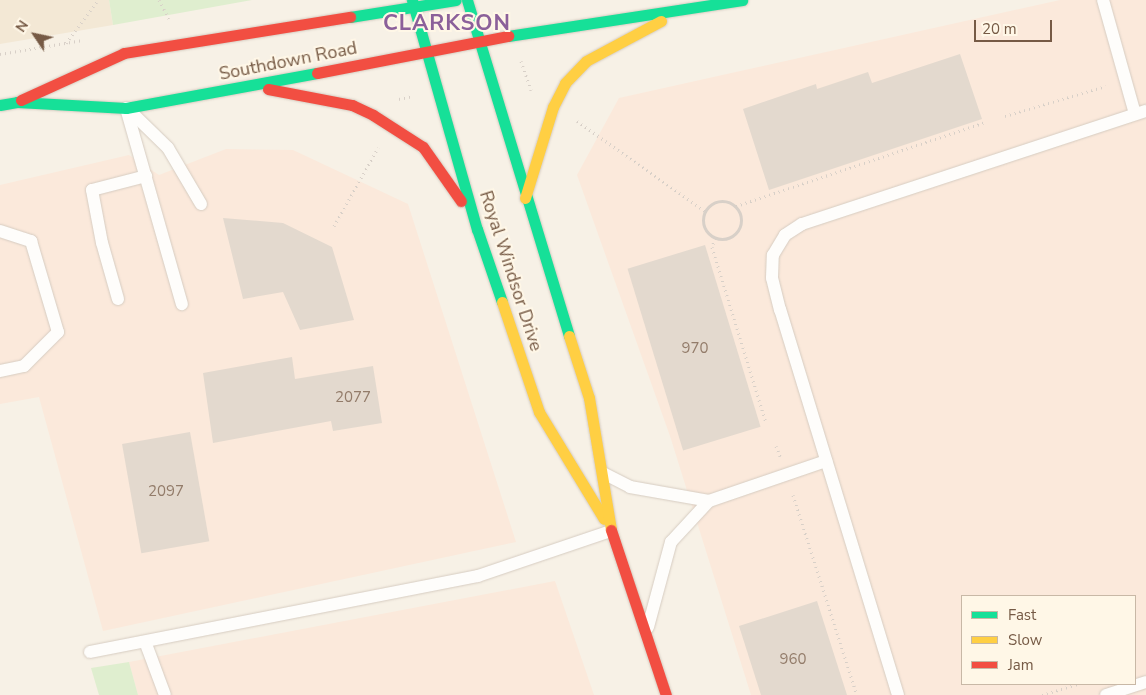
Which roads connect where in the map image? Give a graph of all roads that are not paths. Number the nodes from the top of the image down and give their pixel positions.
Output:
1 (456, 0) edge
2 (467, 0) edge
3 (742, 0) edge
4 (1103, 0) edge
5 (413, 3) edge
6 (302, 11) dead end
7 (678, 12) junction
8 (261, 31) junction
9 (480, 40) junction
10 (428, 51) junction
11 (254, 86) junction
12 (17, 102) junction
13 (0, 105) edge
14 (126, 108) junction
15 (1140, 113) edge
16 (146, 176) junction
17 (525, 198) junction
18 (201, 204) dead end
19 (477, 229) junction
20 (0, 231) edge
21 (118, 299) dead end
22 (182, 304) dead end
23 (0, 371) edge
24 (826, 462) junction
25 (601, 472) junction
26 (709, 501) junction
27 (611, 531) junction
28 (646, 636) junction
29 (146, 644) junction
30 (90, 652) dead end
31 (1146, 682) edge
32 (165, 695) edge
33 (666, 695) edge
34 (898, 695) edge
35 (1106, 695) edge

1 - 5 main road, Southdown Road
2 - 9 main road, Royal Windsor Drive
3 - 7 main road, Southdown Road
4 - 15 lane
5 - 8 main road, Southdown Road
5 - 10 main road, Royal Windsor Drive
6 - 8 main road
7 - 9 main road, Southdown Road
7 - 17 main road
8 - 12 main road, Southdown Road
9 - 10 main road, Southdown Road
9 - 17 main road, Royal Windsor Drive
10 - 11 main road, Southdown Road
10 - 19 main road, Royal Windsor Drive
11 - 14 main road, Southdown Road
11 - 19 main road
12 - 13 main road, Southdown Road
12 - 14 main road, Southdown Road
14 - 16 lane
14 - 18 lane
15 - 24 lane
16 - 21 lane
16 - 22 lane
17 - 25 main road, Royal Windsor Drive
19 - 27 main road, Royal Windsor Drive
20 - 23 lane
24 - 26 lane
24 - 34 lane
25 - 26 lane
25 - 27 main road, Royal Windsor Drive
26 - 28 lane
27 - 28 main road, Royal Windsor Drive
27 - 29 lane
28 - 33 main road, Royal Windsor Drive
29 - 30 lane
29 - 32 lane
31 - 35 lane

